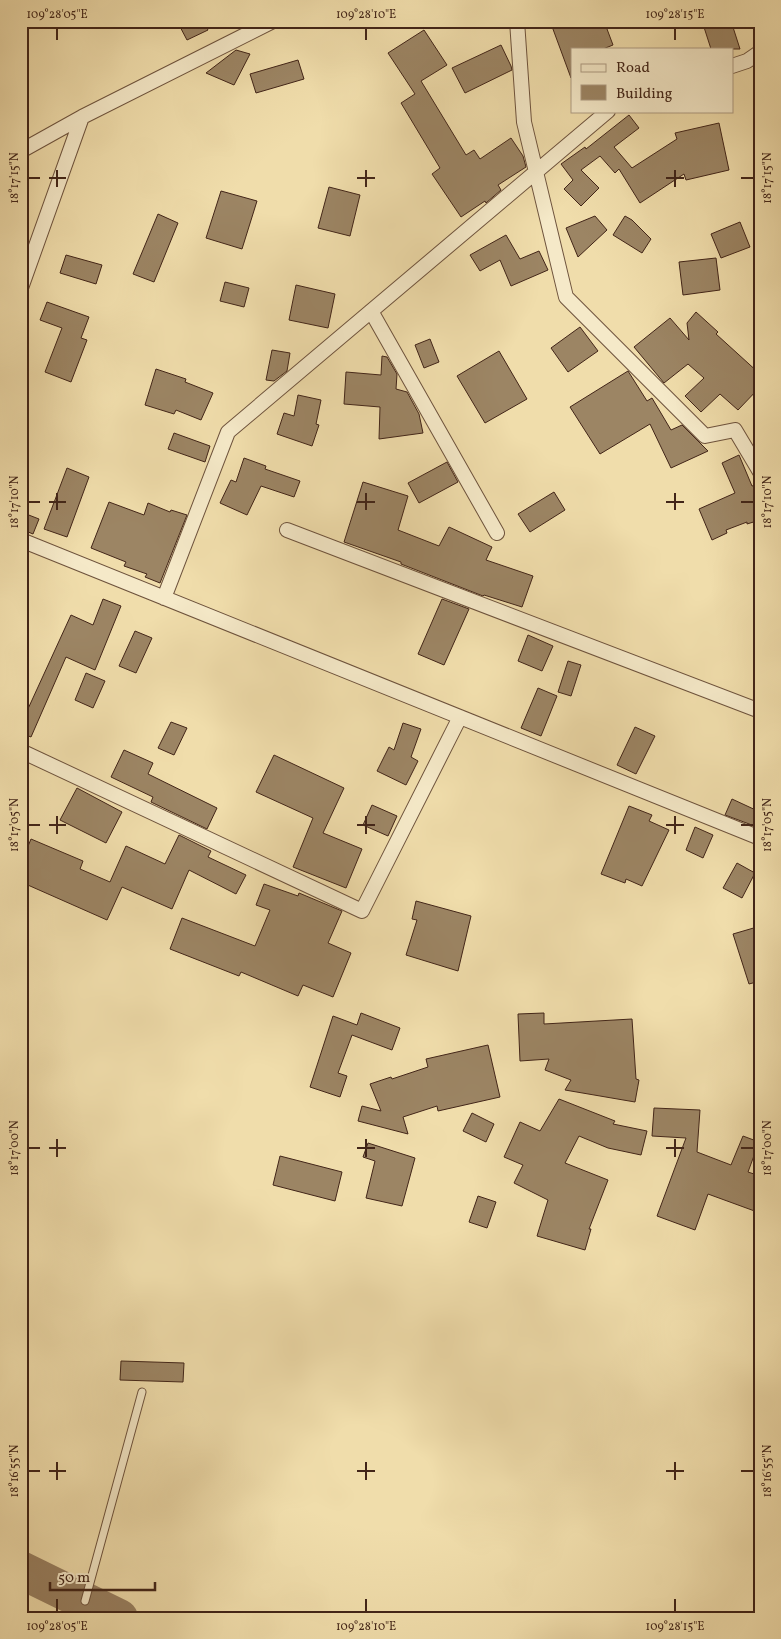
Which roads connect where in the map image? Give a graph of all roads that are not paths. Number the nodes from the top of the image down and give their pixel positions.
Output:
1 (273, 21) edge
2 (517, 21) edge
3 (760, 52) edge
4 (734, 65) edge
5 (607, 112) edge
6 (82, 118) junction
7 (21, 151) edge
8 (536, 172) junction
9 (21, 288) edge
10 (371, 311) junction
11 (760, 472) edge
12 (287, 530) dead end
13 (497, 533) dead end
14 (21, 540) edge
15 (164, 598) junction
16 (760, 711) edge
17 (460, 717) junction
18 (21, 751) edge
19 (760, 838) edge
20 (142, 1392) dead end
21 (85, 1601) dead end

1 - 6 street
2 - 8 street
3 - 4 street
5 - 8 street
6 - 7 street
6 - 9 street
8 - 10 street
8 - 11 street
10 - 13 street
10 - 15 street
12 - 16 street
14 - 15 street
15 - 17 street
17 - 18 street
17 - 19 street
20 - 21 lane

